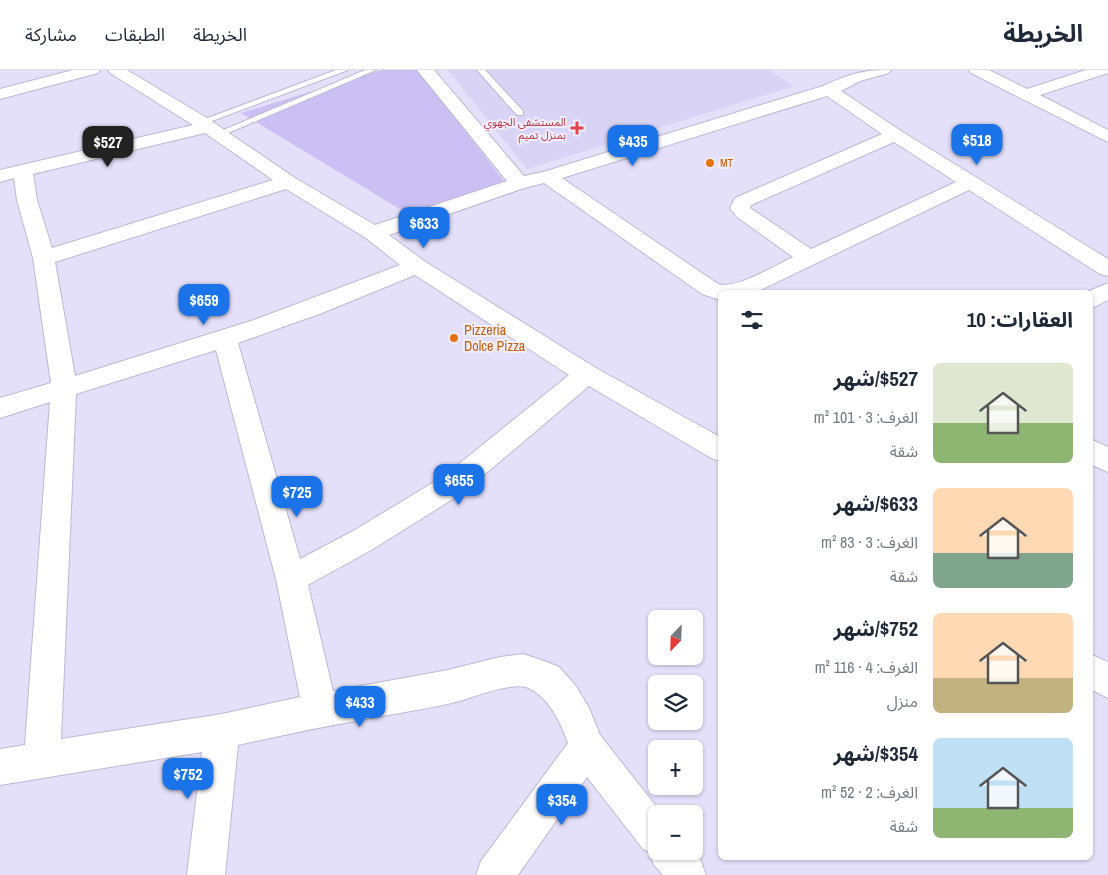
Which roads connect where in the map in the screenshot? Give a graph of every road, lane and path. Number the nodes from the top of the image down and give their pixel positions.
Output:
1 (92, 70) edge
2 (116, 70) edge
3 (344, 70) edge
4 (372, 70) edge
5 (425, 70) edge
6 (481, 70) edge
7 (883, 70) edge
8 (977, 70) edge
9 (1102, 70) edge
10 (856, 74) edge
11 (828, 90) junction
12 (0, 94) edge
13 (1024, 95) junction
14 (520, 113) dead end
15 (209, 128) junction
16 (895, 135) junction
17 (1108, 137) edge
18 (11, 173) edge
19 (547, 177) junction
20 (288, 182) junction
21 (971, 182) junction
22 (519, 183) junction
23 (374, 233) junction
24 (44, 258) junction
25 (809, 258) junction
26 (416, 266) junction
27 (1108, 269) edge
28 (740, 290) edge
29 (1108, 290) edge
30 (718, 292) edge
31 (1093, 299) edge
32 (225, 339) junction
33 (588, 374) junction
34 (64, 388) junction
35 (0, 408) edge
36 (718, 449) edge
37 (1093, 452) edge
38 (1108, 461) edge
39 (291, 579) junction
40 (1093, 672) edge
41 (1108, 681) edge
42 (320, 710) junction
43 (222, 731) junction
44 (587, 747) junction
45 (42, 761) junction
46 (0, 767) edge
47 (648, 826) edge
48 (675, 860) edge
49 (206, 875) edge
50 (495, 875) edge
51 (687, 875) edge

1 - 12 street
2 - 15 street
3 - 15 lane
4 - 15 lane
5 - 22 street
6 - 14 lane
7 - 10 street
8 - 13 street
9 - 13 street
10 - 11 street
11 - 16 street
11 - 19 street
13 - 17 street
15 - 18 street
15 - 20 street
16 - 21 street
16 - 25 street
18 - 24 street
19 - 22 street
19 - 30 street
20 - 23 street
20 - 24 street
21 - 25 street
21 - 27 street
22 - 23 street
23 - 26 street
24 - 34 street
25 - 28 street
26 - 32 street
26 - 33 street
29 - 31 street
32 - 34 street
32 - 39 street
33 - 36 street
33 - 39 street
34 - 35 street
34 - 45 street
37 - 38 street
39 - 42 street
40 - 41 street
42 - 43 street
42 - 44 street
43 - 45 street
43 - 49 street
44 - 47 street
44 - 50 street
45 - 46 street
48 - 51 street

